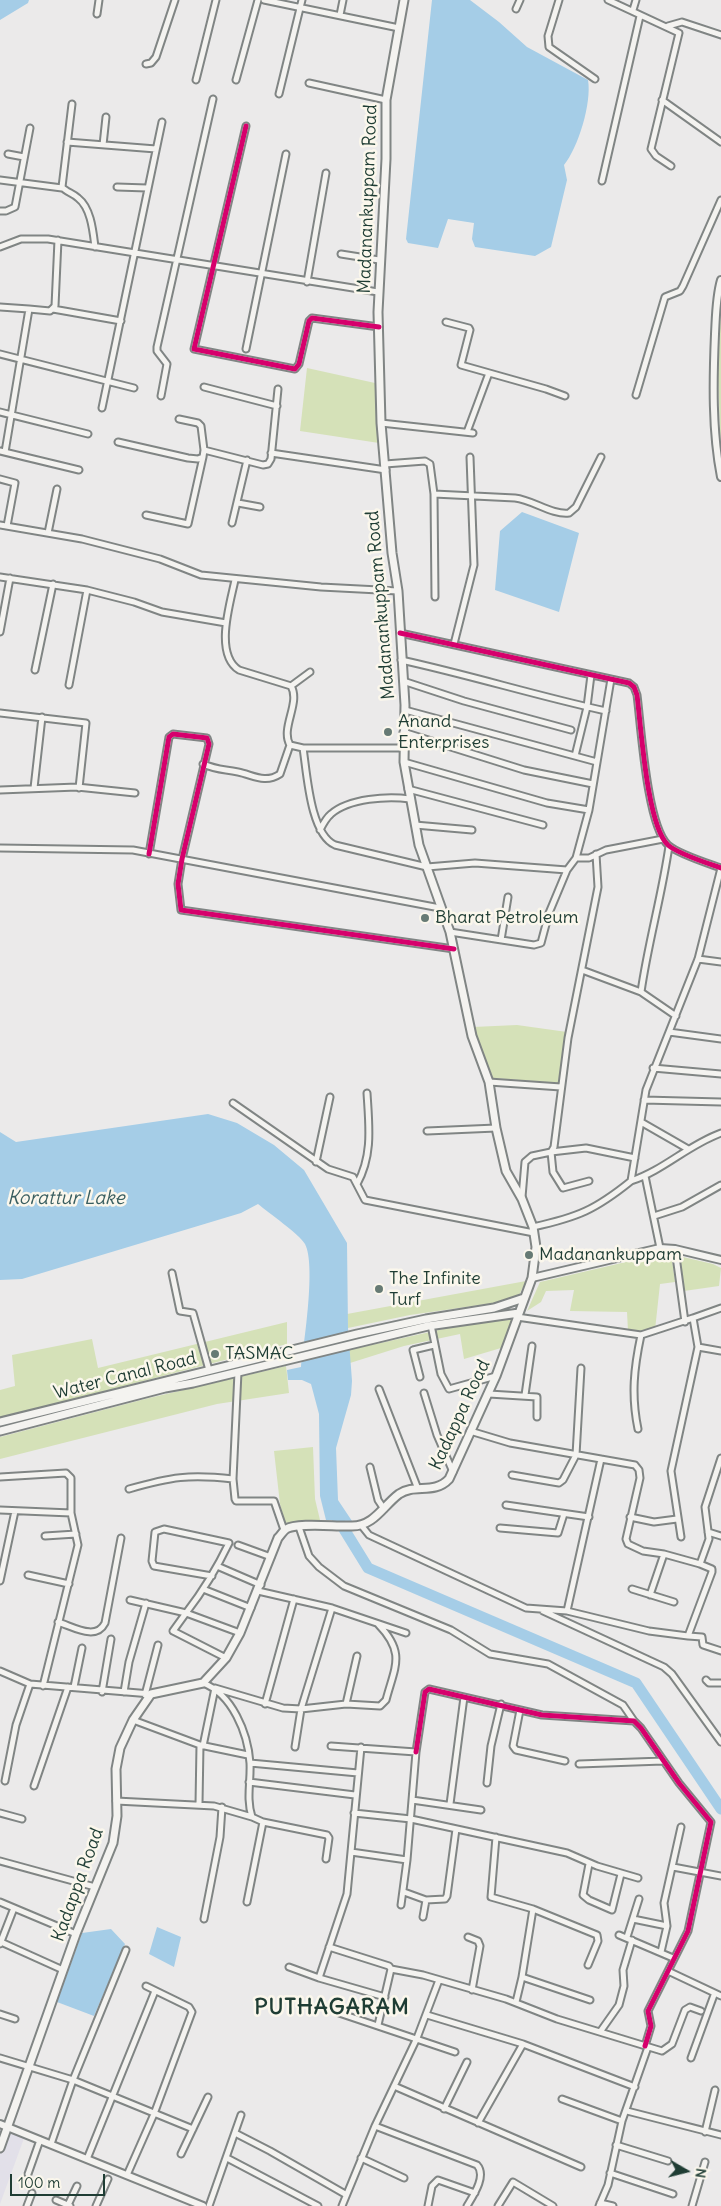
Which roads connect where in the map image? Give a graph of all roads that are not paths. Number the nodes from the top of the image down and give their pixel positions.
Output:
1 (99, 0) edge
2 (175, 0) edge
3 (216, 0) edge
4 (258, 0) edge
5 (264, 0) edge
6 (302, 0) edge
7 (344, 0) edge
8 (404, 0) edge
9 (520, 0) edge
10 (559, 0) edge
11 (608, 0) edge
12 (636, 0) edge
13 (300, 7) junction
14 (516, 9) dead end
15 (633, 10) junction
16 (97, 14) dead end
17 (340, 15) junction
18 (640, 16) junction
19 (668, 26) junction
20 (399, 28) junction
21 (721, 35) edge
22 (146, 64) dead end
23 (595, 79) dead end
24 (196, 80) dead end
25 (236, 80) dead end
26 (309, 83) dead end
27 (279, 94) dead end
28 (213, 99) dead end
29 (386, 100) junction
30 (662, 100) junction
31 (72, 104) dead end
32 (106, 117) dead end
33 (162, 122) dead end
34 (246, 126) dead end
35 (30, 128) dead end
36 (68, 142) junction
37 (721, 142) edge
38 (103, 145) junction
39 (156, 149) junction
40 (8, 154) dead end
41 (286, 154) dead end
42 (24, 157) junction
43 (671, 166) dead end
44 (326, 172) dead end
45 (0, 180) edge
46 (602, 181) dead end
47 (19, 182) junction
48 (117, 187) dead end
49 (62, 188) junction
50 (147, 188) junction
51 (721, 200) edge
52 (0, 211) edge
53 (58, 240) junction
54 (0, 247) edge
55 (95, 247) junction
56 (135, 252) junction
57 (341, 254) dead end
58 (379, 260) junction
59 (177, 261) junction
60 (213, 267) junction
61 (261, 275) junction
62 (721, 280) edge
63 (307, 282) junction
64 (378, 292) junction
65 (0, 308) edge
66 (28, 309) junction
67 (53, 309) junction
68 (121, 321) junction
69 (446, 322) dead end
70 (379, 327) junction
71 (246, 349) dead end
72 (0, 354) edge
73 (22, 358) junction
74 (489, 373) junction
75 (108, 382) junction
76 (204, 387) dead end
77 (134, 388) dead end
78 (278, 389) dead end
79 (636, 395) dead end
80 (161, 396) dead end
81 (565, 396) dead end
82 (276, 406) junction
83 (102, 408) dead end
84 (0, 412) edge
85 (12, 415) junction
86 (179, 419) dead end
87 (381, 423) junction
88 (88, 434) dead end
89 (118, 442) dead end
90 (204, 450) junction
91 (2, 451) edge
92 (271, 453) junction
93 (203, 457) junction
94 (601, 457) dead end
95 (470, 458) dead end
96 (247, 460) junction
97 (385, 467) junction
98 (80, 470) dead end
99 (721, 477) edge
100 (0, 479) edge
101 (57, 490) dead end
102 (434, 494) junction
103 (473, 496) junction
104 (238, 503) junction
105 (260, 507) dead end
106 (146, 515) dead end
107 (232, 522) dead end
108 (0, 525) edge
109 (7, 526) junction
110 (48, 533) junction
111 (0, 577) edge
112 (10, 578) junction
113 (235, 580) junction
114 (53, 584) junction
115 (87, 590) junction
116 (398, 591) junction
117 (435, 597) dead end
118 (226, 623) junction
119 (0, 632) edge
120 (400, 633) junction
121 (454, 644) junction
122 (401, 660) junction
123 (35, 670) dead end
124 (310, 672) dead end
125 (591, 675) junction
126 (611, 679) junction
127 (403, 681) junction
128 (69, 685) dead end
129 (291, 686) junction
130 (587, 706) junction
131 (405, 710) junction
132 (606, 711) junction
133 (0, 713) edge
134 (42, 717) junction
135 (571, 730) dead end
136 (403, 732) junction
137 (290, 744) junction
138 (303, 748) junction
139 (403, 748) junction
140 (575, 756) junction
141 (404, 762) junction
142 (597, 762) junction
143 (203, 764) junction
144 (593, 784) junction
145 (34, 788) junction
146 (80, 788) junction
147 (0, 790) edge
148 (408, 790) junction
149 (136, 793) dead end
150 (410, 799) junction
151 (589, 810) junction
152 (415, 825) junction
153 (543, 825) dead end
154 (320, 830) junction
155 (472, 830) dead end
156 (663, 839) junction
157 (669, 846) junction
158 (0, 848) edge
159 (149, 854) junction
160 (596, 854) junction
161 (576, 858) junction
162 (182, 859) junction
163 (427, 867) junction
164 (721, 868) edge
165 (567, 870) junction
166 (508, 897) dead end
167 (440, 908) junction
168 (450, 932) junction
169 (501, 940) junction
170 (454, 949) junction
171 (698, 959) junction
172 (721, 962) edge
173 (582, 970) junction
174 (641, 992) junction
175 (676, 1016) junction
176 (669, 1032) junction
177 (721, 1039) edge
178 (653, 1068) junction
179 (721, 1074) edge
180 (489, 1082) junction
181 (561, 1087) junction
182 (367, 1094) dead end
183 (330, 1097) dead end
184 (644, 1100) junction
185 (721, 1102) edge
186 (233, 1103) dead end
187 (641, 1122) junction
188 (496, 1128) junction
189 (427, 1131) dead end
190 (721, 1133) edge
191 (688, 1149) junction
192 (551, 1152) junction
193 (635, 1158) junction
194 (316, 1162) junction
195 (645, 1176) junction
196 (631, 1181) junction
197 (589, 1182) dead end
198 (357, 1184) junction
199 (721, 1185) edge
200 (522, 1199) junction
201 (654, 1216) junction
202 (533, 1230) junction
203 (660, 1248) junction
204 (675, 1249) junction
205 (721, 1260) edge
206 (172, 1273) dead end
207 (532, 1278) junction
208 (524, 1298) junction
209 (721, 1308) edge
210 (518, 1315) junction
211 (693, 1318) junction
212 (685, 1322) junction
213 (431, 1325) junction
214 (641, 1335) junction
215 (353, 1339) junction
216 (434, 1345) junction
217 (532, 1346) dead end
218 (698, 1347) junction
219 (721, 1351) edge
220 (288, 1356) junction
221 (581, 1368) dead end
222 (209, 1370) junction
223 (238, 1372) junction
224 (496, 1376) junction
225 (420, 1377) dead end
226 (379, 1389) dead end
227 (424, 1393) dead end
228 (489, 1394) junction
229 (525, 1395) junction
230 (537, 1417) dead end
231 (0, 1422) edge
232 (638, 1429) dead end
233 (0, 1430) edge
234 (470, 1431) junction
235 (576, 1454) junction
236 (721, 1458) edge
237 (601, 1459) junction
238 (370, 1468) dead end
239 (453, 1472) junction
240 (512, 1475) dead end
241 (0, 1477) edge
242 (233, 1479) junction
243 (129, 1489) dead end
244 (418, 1489) junction
245 (506, 1505) dead end
246 (384, 1509) junction
247 (0, 1510) edge
248 (15, 1511) junction
249 (71, 1513) junction
250 (564, 1514) junction
251 (589, 1517) junction
252 (630, 1517) junction
253 (677, 1519) junction
254 (358, 1526) junction
255 (299, 1527) junction
256 (500, 1528) dead end
257 (284, 1530) junction
258 (708, 1532) junction
259 (76, 1534) junction
260 (44, 1536) dead end
261 (721, 1536) edge
262 (121, 1538) dead end
263 (681, 1538) dead end
264 (238, 1546) dead end
265 (664, 1554) junction
266 (271, 1557) junction
267 (700, 1564) junction
268 (218, 1566) junction
269 (28, 1575) dead end
270 (212, 1576) junction
271 (0, 1582) edge
272 (69, 1584) junction
273 (260, 1588) junction
274 (632, 1588) dead end
275 (204, 1589) junction
276 (650, 1595) junction
277 (294, 1599) junction
278 (130, 1600) dead end
279 (674, 1602) dead end
280 (146, 1603) junction
281 (251, 1608) junction
282 (332, 1608) junction
283 (540, 1610) junction
284 (567, 1611) junction
285 (186, 1613) junction
286 (58, 1622) junction
287 (378, 1624) junction
288 (240, 1633) junction
289 (406, 1633) dead end
290 (688, 1636) junction
291 (110, 1639) dead end
292 (158, 1645) dead end
293 (82, 1648) dead end
294 (721, 1651) edge
295 (357, 1656) dead end
296 (226, 1658) junction
297 (1, 1674) edge
298 (706, 1680) dead end
299 (203, 1683) junction
300 (721, 1683) edge
301 (30, 1684) junction
302 (43, 1686) junction
303 (68, 1687) junction
304 (74, 1687) junction
305 (215, 1688) junction
306 (102, 1692) junction
307 (124, 1692) junction
308 (148, 1694) junction
309 (464, 1697) junction
310 (265, 1704) junction
311 (346, 1704) junction
312 (501, 1704) junction
313 (301, 1709) junction
314 (520, 1710) junction
315 (133, 1720) junction
316 (634, 1721) junction
317 (721, 1742) edge
318 (202, 1746) junction
319 (331, 1746) dead end
320 (295, 1747) dead end
321 (361, 1747) junction
322 (416, 1752) junction
323 (248, 1755) junction
324 (663, 1760) junction
325 (565, 1761) dead end
326 (250, 1763) junction
327 (579, 1764) dead end
328 (358, 1773) junction
329 (5, 1781) dead end
330 (249, 1782) junction
331 (487, 1783) dead end
332 (34, 1786) dead end
333 (355, 1795) junction
334 (412, 1800) junction
335 (116, 1801) junction
336 (199, 1804) junction
337 (450, 1804) junction
338 (222, 1807) junction
339 (481, 1810) dead end
340 (0, 1813) edge
341 (354, 1813) junction
342 (252, 1817) junction
343 (411, 1818) junction
344 (22, 1819) dead end
345 (263, 1822) junction
346 (681, 1827) dead end
347 (456, 1829) junction
348 (496, 1837) junction
349 (352, 1852) junction
350 (326, 1859) dead end
351 (0, 1860) edge
352 (407, 1860) junction
353 (589, 1864) junction
354 (673, 1867) junction
355 (699, 1872) junction
356 (622, 1874) junction
357 (721, 1876) edge
358 (638, 1878) dead end
359 (95, 1887) junction
360 (404, 1892) junction
361 (639, 1899) dead end
362 (426, 1900) junction
363 (0, 1902) edge
364 (247, 1902) dead end
365 (401, 1905) dead end
366 (14, 1908) junction
367 (533, 1909) junction
368 (423, 1917) dead end
369 (204, 1919) dead end
370 (633, 1919) junction
371 (667, 1926) junction
372 (76, 1934) junction
373 (619, 1934) dead end
374 (468, 1937) dead end
375 (630, 1939) junction
376 (0, 1943) edge
377 (329, 1947) junction
378 (126, 1950) dead end
379 (661, 1952) junction
380 (673, 1958) junction
381 (588, 1966) dead end
382 (289, 1967) dead end
383 (391, 1969) junction
384 (63, 1970) junction
385 (668, 1971) junction
386 (522, 1977) junction
387 (319, 1978) junction
388 (439, 1980) junction
389 (146, 1986) dead end
390 (472, 1990) junction
391 (155, 1991) junction
392 (714, 1995) junction
393 (721, 1996) edge
394 (385, 1997) junction
395 (590, 2000) dead end
396 (516, 2002) junction
397 (701, 2011) dead end
398 (339, 2013) dead end
399 (0, 2014) edge
400 (427, 2015) junction
401 (15, 2019) dead end
402 (378, 2024) junction
403 (600, 2032) junction
404 (417, 2038) junction
405 (524, 2044) junction
406 (646, 2046) junction
407 (455, 2052) dead end
408 (0, 2058) edge
409 (691, 2058) dead end
410 (468, 2062) dead end
411 (28, 2065) junction
412 (73, 2080) junction
413 (394, 2086) junction
414 (635, 2087) junction
415 (715, 2090) dead end
416 (112, 2097) junction
417 (208, 2097) dead end
418 (562, 2099) dead end
419 (444, 2109) junction
420 (627, 2111) junction
421 (154, 2114) junction
422 (241, 2115) dead end
423 (622, 2121) junction
424 (478, 2123) junction
425 (0, 2124) edge
426 (375, 2126) junction
427 (9, 2127) junction
428 (193, 2129) junction
429 (705, 2132) junction
430 (234, 2134) junction
431 (721, 2135) edge
432 (40, 2140) junction
433 (51, 2144) junction
434 (616, 2145) junction
435 (0, 2148) edge
436 (181, 2154) dead end
437 (227, 2158) junction
438 (361, 2158) junction
439 (87, 2160) junction
440 (668, 2160) dead end
441 (705, 2162) dead end
442 (581, 2167) dead end
443 (610, 2173) junction
444 (28, 2174) dead end
445 (127, 2175) junction
446 (404, 2178) dead end
447 (108, 2179) dead end
448 (77, 2186) dead end
449 (32, 2193) dead end
450 (476, 2193) junction
451 (345, 2194) junction
452 (673, 2194) dead end
453 (56, 2200) dead end
454 (599, 2204) edge
455 (69, 2205) edge
456 (27, 2206) edge
457 (96, 2206) edge
458 (201, 2206) edge
459 (209, 2206) edge
460 (318, 2206) edge
461 (342, 2206) edge
462 (428, 2206) edge
463 (467, 2206) edge
464 (498, 2206) edge
465 (553, 2206) edge
466 (613, 2206) edge
467 (692, 2206) edge

1 - 16 street
2 - 22 street
3 - 24 street
4 - 25 street
5 - 13 street
6 - 13 street
7 - 17 street
8 - 20 main road, Madanankuppam Road
9 - 14 street
10 - 23 street
11 - 15 street
12 - 15 street
13 - 17 street
13 - 27 street
15 - 18 street
17 - 20 street
18 - 19 street
18 - 46 street
19 - 21 street
19 - 30 street
20 - 29 main road, Madanankuppam Road
26 - 29 street
28 - 59 street
29 - 58 main road, Madanankuppam Road
30 - 37 street
30 - 43 street
31 - 36 street
32 - 38 street
33 - 39 street
34 - 60 street
35 - 42 street
36 - 38 street
36 - 49 street
38 - 39 street
39 - 50 street
40 - 42 street
41 - 61 street
42 - 47 street
44 - 63 street
45 - 47 street
47 - 49 street
47 - 52 street
48 - 50 street
49 - 55 street
50 - 56 street
51 - 79 street
53 - 54 street
53 - 55 street
53 - 67 street
55 - 56 street
56 - 59 street
56 - 68 street
57 - 58 street
58 - 64 main road, Madanankuppam Road
59 - 60 street
59 - 80 street
60 - 61 street
60 - 70 street
61 - 63 street
61 - 71 street
62 - 99 street
63 - 64 street
64 - 70 main road, Madanankuppam Road
65 - 66 street
66 - 67 street
66 - 73 street
67 - 68 street
68 - 75 street
69 - 74 street
70 - 87 main road, Madanankuppam Road
72 - 73 street
73 - 75 street
73 - 85 street
74 - 81 street
74 - 87 street
75 - 77 street
75 - 83 street
76 - 82 street
78 - 82 street
82 - 92 street
84 - 85 street
85 - 88 street
85 - 91 street
86 - 90 street
87 - 97 main road, Madanankuppam Road
89 - 93 street
90 - 93 street
90 - 96 street
91 - 98 street
92 - 96 street
92 - 97 street
93 - 106 street
94 - 103 street
95 - 103 street
96 - 104 street
97 - 102 street
97 - 116 main road, Madanankuppam Road
100 - 109 street
101 - 110 street
102 - 103 street
102 - 117 street
103 - 121 street
104 - 105 street
104 - 107 street
108 - 109 street
109 - 110 street
110 - 113 street
111 - 112 street
112 - 114 street
112 - 119 street
113 - 116 street
113 - 118 street
114 - 115 street
114 - 123 street
115 - 118 street
115 - 128 street
116 - 120 main road, Madanankuppam Road
118 - 129 street
120 - 121 street
120 - 122 main road, Madanankuppam Road
121 - 125 street
122 - 127 main road, Madanankuppam Road
122 - 130 street
124 - 129 street
125 - 126 street
125 - 130 street
126 - 132 street
126 - 156 street
127 - 131 main road, Madanankuppam Road
127 - 135 street
129 - 137 street
130 - 132 street
130 - 140 street
131 - 136 main road, Madanankuppam Road
131 - 140 street
132 - 142 street
133 - 134 street
134 - 145 street
134 - 146 street
136 - 139 main road, Madanankuppam Road
136 - 144 street
137 - 138 street
137 - 143 street
138 - 139 street
138 - 154 street
139 - 141 main road, Madanankuppam Road
140 - 142 street
141 - 148 main road, Madanankuppam Road
141 - 151 street
142 - 144 street
143 - 159 street
143 - 162 street
144 - 151 street
145 - 146 street
145 - 147 street
146 - 149 street
148 - 150 main road, Madanankuppam Road
148 - 153 street
150 - 152 main road, Madanankuppam Road
150 - 154 street
151 - 161 street
152 - 155 street
152 - 163 main road, Madanankuppam Road
154 - 163 street
156 - 157 street
156 - 160 street
157 - 164 street
157 - 174 street
158 - 159 street
159 - 162 street
160 - 161 street
160 - 173 street
161 - 165 street
162 - 167 street
162 - 170 street
163 - 165 street
163 - 167 main road, Madanankuppam Road
164 - 171 street
165 - 169 street
166 - 169 street
167 - 168 main road, Madanankuppam Road
168 - 169 street
168 - 170 main road, Madanankuppam Road
170 - 180 main road, Madanankuppam Road
171 - 172 street
171 - 175 street
173 - 174 street
173 - 181 street
174 - 175 street
175 - 176 street
176 - 177 street
176 - 178 street
178 - 179 street
178 - 184 street
180 - 181 street
180 - 188 main road, Madanankuppam Road
181 - 192 street
182 - 198 street
183 - 194 street
184 - 185 street
184 - 187 street
186 - 194 street
187 - 191 street
187 - 193 street
188 - 189 street
188 - 200 main road, Madanankuppam Road
190 - 191 street
191 - 195 street
192 - 193 street
192 - 197 street
192 - 200 street
193 - 196 street
194 - 198 street
195 - 196 street
195 - 201 street
196 - 202 street
198 - 202 street
199 - 201 street
200 - 202 main road, Madanankuppam Road
201 - 203 street
202 - 207 main road, Madanankuppam Road
203 - 204 street
203 - 207 street
204 - 205 street
204 - 212 street
206 - 222 street
207 - 208 main road, Madanankuppam Road
208 - 210 main road, Kadappa Road
208 - 215 main road
209 - 211 street
210 - 213 main road
210 - 214 street
210 - 224 main road, Kadappa Road
211 - 212 street
211 - 218 street
212 - 214 street
213 - 215 main road
213 - 216 street
214 - 232 street
215 - 220 main road
216 - 224 street
216 - 225 street
217 - 229 street
218 - 219 street
218 - 253 street
220 - 222 main road, Water Canal Road
220 - 223 main road, Water Canal Road
221 - 235 street
222 - 231 main road, Water Canal Road
223 - 233 main road, Water Canal Road
223 - 242 street
224 - 228 main road, Kadappa Road
226 - 244 street
227 - 239 street
228 - 229 street
228 - 234 main road, Kadappa Road
229 - 230 street
234 - 235 street
234 - 239 main road, Kadappa Road
235 - 237 street
235 - 240 street
236 - 258 street
237 - 251 street
237 - 252 street
238 - 246 street
239 - 244 main road, Kadappa Road
241 - 249 street
242 - 243 street
242 - 257 street
244 - 246 main road, Kadappa Road
245 - 250 street
246 - 254 main road, Kadappa Road
247 - 248 street
248 - 249 street
248 - 271 street
249 - 259 street
250 - 251 street
250 - 256 street
251 - 284 street
252 - 253 street
252 - 265 street
253 - 263 street
254 - 255 main road
254 - 283 street
255 - 257 main road
255 - 316 street
257 - 266 main road
258 - 261 street
258 - 267 street
259 - 260 street
259 - 272 street
262 - 286 street
264 - 266 street
265 - 267 street
265 - 276 street
266 - 273 main road
267 - 290 street
268 - 270 street
268 - 270 street
268 - 273 street
269 - 272 street
270 - 275 street
272 - 286 street
273 - 277 street
273 - 281 main road
274 - 276 street
275 - 281 street
275 - 285 street
276 - 279 street
277 - 282 street
277 - 310 street
278 - 280 street
280 - 285 street
280 - 307 street
281 - 288 main road
282 - 287 street
282 - 313 street
283 - 284 street
283 - 317 street
284 - 290 street
285 - 288 street
285 - 296 street
286 - 302 street
287 - 289 street
287 - 311 street
288 - 296 main road
290 - 294 street
291 - 306 street
292 - 308 street
293 - 304 street
295 - 311 street
296 - 299 main road
297 - 301 street
298 - 300 street
299 - 305 street
299 - 308 main road
301 - 302 street
301 - 329 street
302 - 303 street
303 - 304 street
303 - 332 street
304 - 306 street
305 - 310 street
305 - 318 street
305 - 323 street
306 - 307 street
307 - 308 street
308 - 315 main road, Kadappa Road
309 - 312 street
309 - 322 street
309 - 337 street
310 - 313 street
311 - 313 street
312 - 314 street
312 - 331 street
313 - 320 street
314 - 316 street
314 - 325 street
315 - 318 street
315 - 335 main road, Kadappa Road
316 - 324 street
318 - 323 street
318 - 336 street
319 - 321 street
321 - 322 street
321 - 328 street
322 - 334 street
323 - 326 street
324 - 327 street
324 - 355 street
326 - 328 street
326 - 330 street
328 - 333 street
330 - 333 street
330 - 342 street
333 - 341 street
334 - 337 street
334 - 343 street
335 - 336 street
335 - 359 main road, Kadappa Road
336 - 338 street
337 - 339 street
338 - 342 street
338 - 369 street
340 - 344 street
341 - 343 street
341 - 349 street
342 - 345 street
343 - 347 street
343 - 352 street
345 - 350 street
345 - 364 street
346 - 354 street
347 - 348 street
347 - 362 street
348 - 353 street
348 - 367 street
349 - 352 street
349 - 377 street
351 - 359 street
352 - 360 street
353 - 356 street
353 - 356 street
354 - 355 street
354 - 371 street
355 - 357 street
355 - 380 street
356 - 358 street
359 - 372 main road, Kadappa Road
360 - 362 street
360 - 365 street
361 - 370 street
362 - 368 street
363 - 366 street
366 - 372 street
366 - 376 street
367 - 381 street
367 - 386 street
370 - 371 street
370 - 375 street
371 - 379 street
372 - 384 main road, Kadappa Road
373 - 375 street
374 - 390 street
375 - 379 street
375 - 403 street
376 - 384 street
377 - 383 street
377 - 387 street
378 - 412 street
379 - 380 street
380 - 385 street
382 - 387 street
383 - 388 street
383 - 394 street
384 - 411 main road, Kadappa Road
385 - 392 street
385 - 406 street
386 - 395 street
386 - 396 street
387 - 394 street
388 - 390 street
388 - 400 street
389 - 391 street
390 - 396 street
391 - 416 street
391 - 421 street
392 - 393 street
392 - 409 street
394 - 402 street
396 - 403 street
397 - 406 street
398 - 402 street
399 - 401 street
400 - 404 street
400 - 405 street
402 - 404 street
403 - 406 street
404 - 407 street
404 - 413 street
405 - 414 street
405 - 424 street
406 - 414 street
408 - 411 street
410 - 419 street
411 - 412 street
411 - 427 main road, Kadappa Road
412 - 416 street
412 - 433 street
413 - 419 street
413 - 426 street
414 - 420 street
415 - 429 street
416 - 421 street
416 - 439 street
417 - 428 street
418 - 423 street
419 - 424 street
420 - 423 street
420 - 429 street
421 - 428 street
421 - 445 street
422 - 430 street
423 - 434 street
424 - 442 street
425 - 427 street
426 - 438 street
426 - 450 street
427 - 432 street
427 - 435 main road, Kadappa Road
428 - 436 street
429 - 431 street
430 - 437 street
430 - 451 street
432 - 433 street
432 - 444 street
433 - 439 street
434 - 440 street
434 - 443 street
437 - 459 street
437 - 460 street
438 - 446 street
438 - 451 street
439 - 445 street
441 - 467 street
443 - 452 street
443 - 454 street
445 - 458 street
447 - 457 street
448 - 455 street
449 - 456 street
450 - 462 street
450 - 463 street
451 - 461 street
453 - 455 street
454 - 466 street
464 - 465 street

